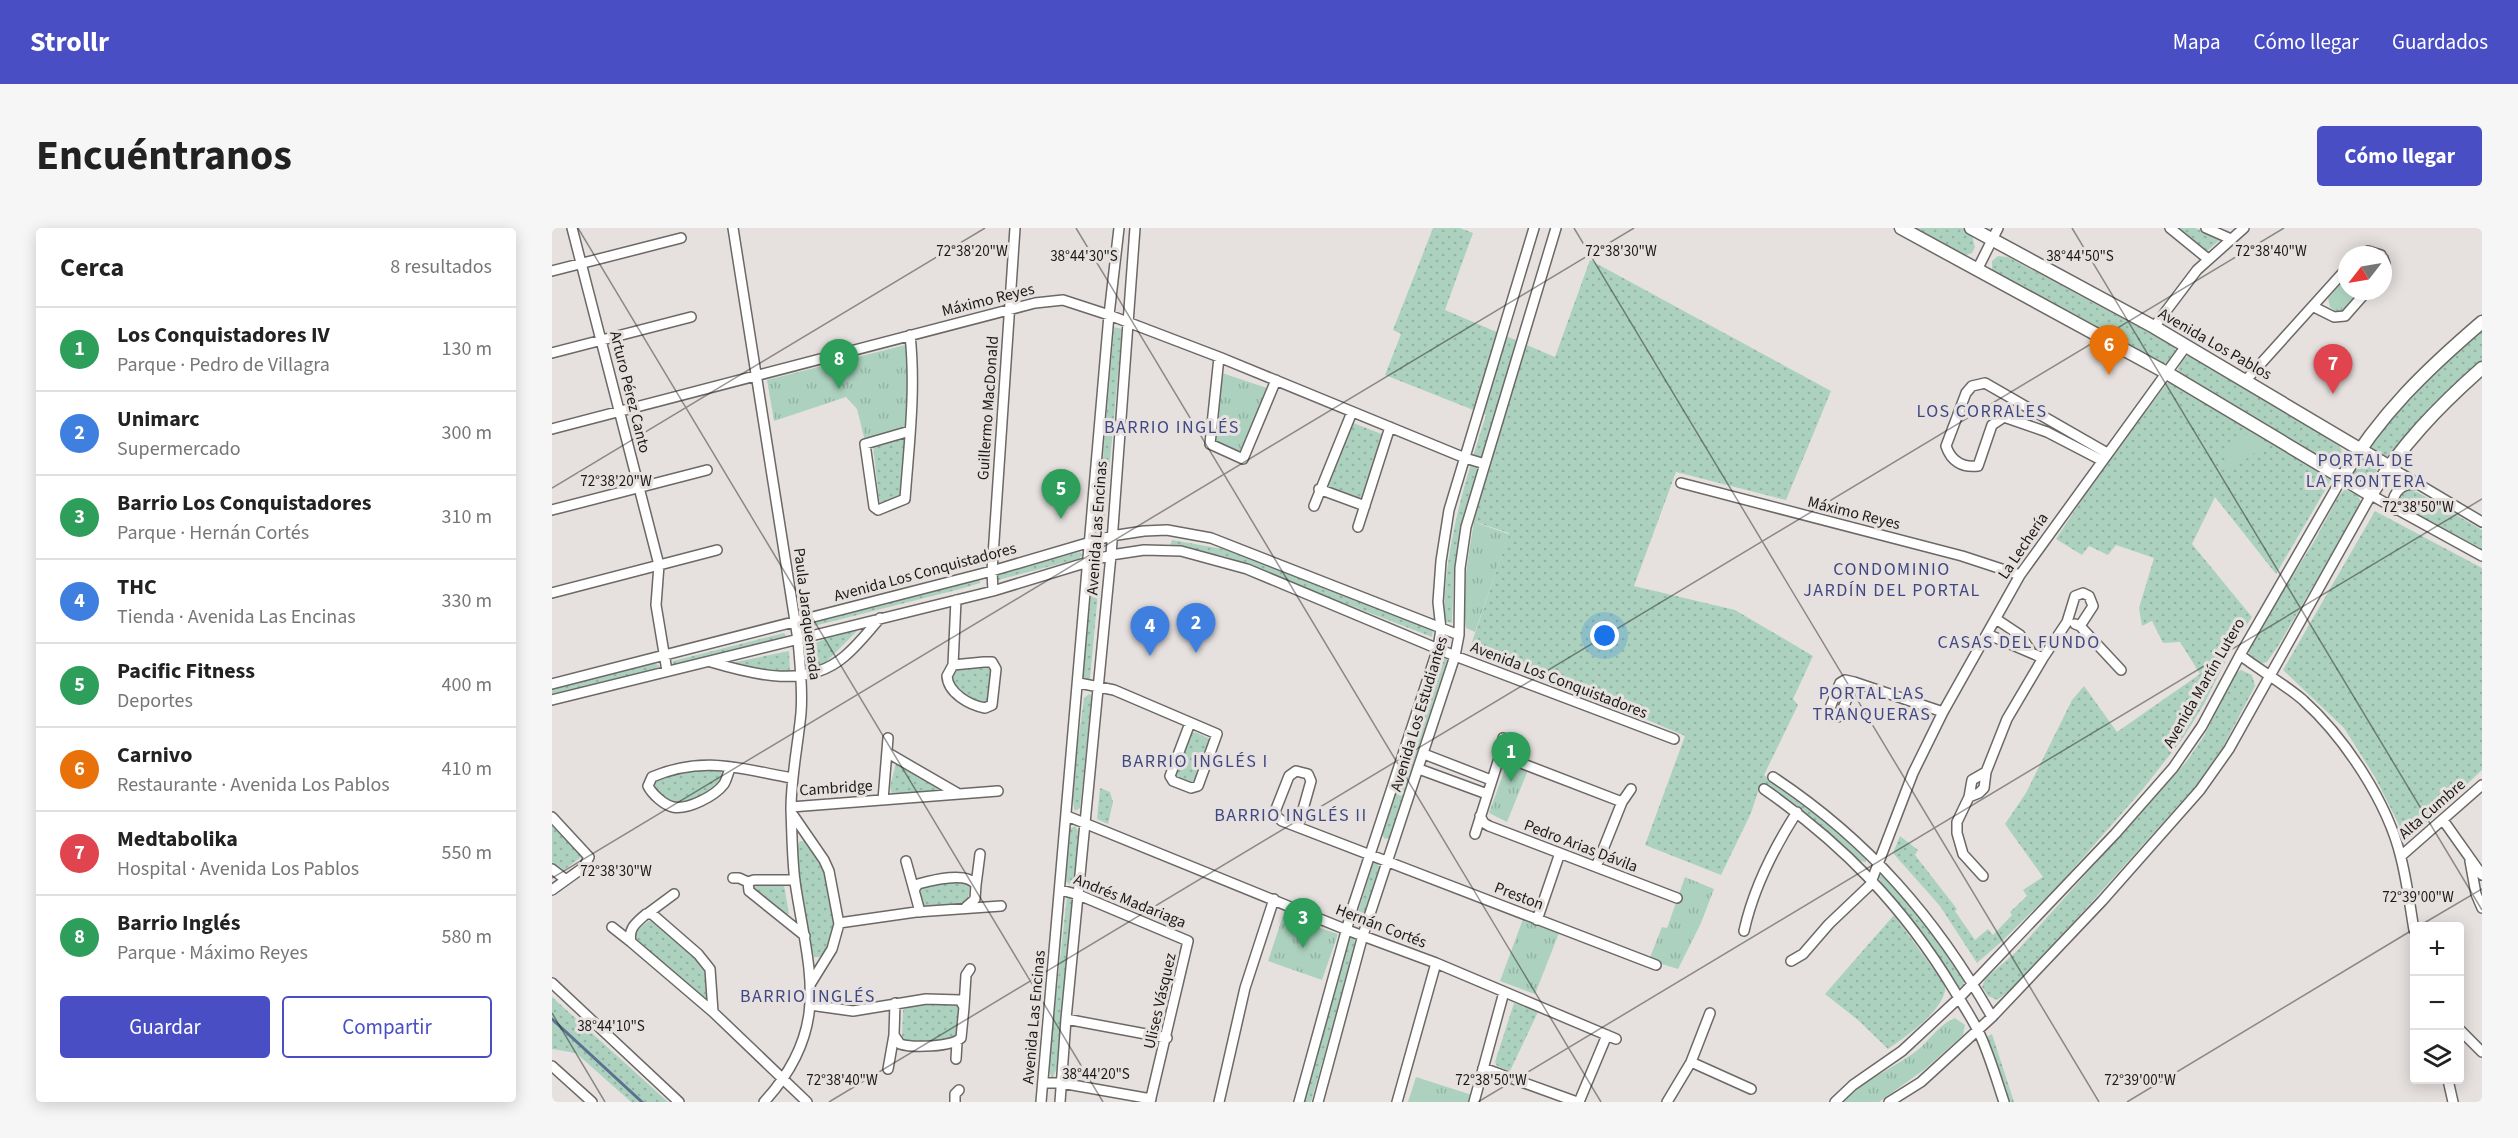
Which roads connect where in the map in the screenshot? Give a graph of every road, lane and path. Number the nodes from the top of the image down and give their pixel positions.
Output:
1 (572, 228) edge
2 (734, 228) edge
3 (1015, 228) edge
4 (1119, 228) edge
5 (1136, 228) edge
6 (1534, 228) edge
7 (1556, 228) edge
8 (1901, 228) edge
9 (1971, 228) edge
10 (2170, 228) edge
11 (2206, 228) edge
12 (2244, 228) edge
13 (1995, 234) edge
14 (681, 238) dead end
15 (2231, 239) junction
16 (1134, 241) junction
17 (2208, 259) junction
18 (581, 263) junction
19 (1977, 270) junction
20 (552, 271) edge
21 (2338, 279) edge
22 (2359, 300) edge
23 (2314, 307) junction
24 (1010, 309) junction
25 (1109, 315) junction
26 (691, 317) dead end
27 (1127, 322) junction
28 (2482, 322) edge
29 (2154, 327) junction
30 (909, 335) junction
31 (601, 340) junction
32 (2186, 346) junction
33 (552, 353) edge
34 (1219, 357) junction
35 (2482, 368) edge
36 (2167, 373) junction
37 (756, 376) junction
38 (1276, 380) junction
39 (2246, 380) junction
40 (2032, 410) junction
41 (619, 411) junction
42 (1352, 412) junction
43 (2027, 424) junction
44 (1390, 427) junction
45 (552, 429) edge
46 (910, 431) junction
47 (2359, 449) junction
48 (2104, 456) junction
49 (1465, 458) junction
50 (1485, 464) junction
51 (2388, 466) junction
52 (707, 470) dead end
53 (2342, 478) junction
54 (1681, 483) dead end
55 (2417, 484) junction
56 (639, 488) junction
57 (1319, 489) junction
58 (2371, 495) junction
59 (1314, 506) dead end
60 (1365, 506) junction
61 (552, 510) edge
62 (2396, 510) junction
63 (2482, 522) edge
64 (1358, 527) dead end
65 (1167, 530) junction
66 (1112, 536) junction
67 (1090, 542) junction
68 (1164, 549) junction
69 (717, 550) dead end
70 (1111, 555) junction
71 (2482, 556) edge
72 (1089, 561) junction
73 (658, 565) junction
74 (992, 571) junction
75 (2020, 575) junction
76 (993, 591) junction
77 (552, 593) edge
78 (956, 600) junction
79 (880, 618) junction
80 (1996, 619) junction
81 (794, 622) junction
82 (2067, 622) junction
83 (2080, 626) junction
84 (1441, 629) junction
85 (1987, 634) junction
86 (1459, 635) junction
87 (798, 640) junction
88 (1438, 648) junction
89 (2030, 651) junction
90 (664, 655) junction
91 (2240, 655) junction
92 (1455, 656) junction
93 (2043, 658) junction
94 (709, 661) junction
95 (953, 665) junction
96 (2121, 670) dead end
97 (667, 671) junction
98 (2271, 675) junction
99 (801, 677) junction
100 (1854, 682) dead end
101 (1079, 683) junction
102 (552, 684) edge
103 (1098, 686) junction
104 (552, 700) edge
105 (1943, 712) junction
106 (1190, 723) junction
107 (888, 738) dead end
108 (1503, 738) dead end
109 (1674, 739) dead end
110 (888, 753) junction
111 (1424, 754) junction
112 (1500, 755) junction
113 (731, 767) junction
114 (1419, 769) junction
115 (1986, 772) junction
116 (1773, 777) dead end
117 (792, 778) junction
118 (1491, 780) junction
119 (2482, 785) edge
120 (1631, 789) dead end
121 (1764, 789) dead end
122 (998, 791) dead end
123 (957, 793) junction
124 (1487, 794) junction
125 (1969, 797) junction
126 (883, 800) junction
127 (1622, 802) junction
128 (791, 810) junction
129 (1797, 812) junction
130 (1067, 816) junction
131 (1480, 816) junction
132 (552, 817) edge
133 (2443, 820) junction
134 (1084, 823) junction
135 (1298, 827) junction
136 (1474, 834) dead end
137 (1560, 853) junction
138 (980, 854) dead end
139 (1371, 854) junction
140 (2401, 856) junction
141 (2470, 859) junction
142 (906, 861) dead end
143 (1389, 861) junction
144 (1878, 861) junction
145 (1596, 867) junction
146 (552, 868) edge
147 (2482, 875) edge
148 (1983, 876) dead end
149 (733, 878) dead end
150 (565, 879) junction
151 (795, 880) junction
152 (1873, 880) junction
153 (748, 882) junction
154 (976, 885) junction
155 (552, 890) edge
156 (914, 890) junction
157 (1061, 890) junction
158 (674, 894) dead end
159 (1079, 895) junction
160 (1677, 898) dead end
161 (1274, 899) junction
162 (1001, 906) dead end
163 (963, 908) junction
164 (2482, 908) edge
165 (920, 912) junction
166 (647, 914) junction
167 (1537, 920) junction
168 (2413, 922) edge
169 (839, 923) junction
170 (612, 927) dead end
171 (1347, 930) junction
172 (1744, 931) dead end
173 (805, 936) junction
174 (1363, 936) junction
175 (1188, 941) joint
176 (632, 942) junction
177 (1791, 961) dead end
178 (1436, 963) junction
179 (1656, 965) dead end
180 (970, 969) dead end
181 (552, 983) edge
182 (811, 983) junction
183 (1973, 984) junction
184 (1504, 992) junction
185 (1959, 998) junction
186 (895, 1003) junction
187 (810, 1005) junction
188 (964, 1006) junction
189 (713, 1012) junction
190 (1710, 1013) dead end
191 (1992, 1017) junction
192 (1066, 1019) junction
193 (1977, 1031) junction
194 (2464, 1034) edge
195 (894, 1035) junction
196 (1167, 1038) junction
197 (957, 1042) junction
198 (2482, 1052) edge
199 (956, 1059) dead end
200 (1691, 1062) junction
201 (552, 1066) edge
202 (1483, 1068) junction
203 (888, 1069) dead end
204 (784, 1077) junction
205 (1043, 1083) junction
206 (1061, 1083) junction
207 (2449, 1084) edge
208 (1751, 1089) dead end
209 (959, 1090) dead end
210 (1151, 1101) edge
211 (592, 1102) edge
212 (680, 1102) edge
213 (764, 1102) edge
214 (807, 1102) edge
215 (955, 1102) edge
216 (1041, 1102) edge
217 (1060, 1102) edge
218 (1219, 1102) edge
219 (1299, 1102) edge
220 (1318, 1102) edge
221 (1397, 1102) edge
222 (1474, 1102) edge
223 (1578, 1102) edge
224 (1667, 1102) edge
225 (1835, 1102) edge
226 (1889, 1102) edge
227 (2004, 1102) edge
228 (2453, 1102) edge

1 - 18 street, Arturo Pérez Canto
2 - 37 street, Paula Jaraquemada
3 - 24 street, Guillermo MacDonald
4 - 16 street
4 - 25 street, Avenida Las Encinas
5 - 16 street, Avenida Las Encinas
6 - 49 street, Avenida Los Estudiantes
7 - 50 street, Avenida Los Estudiantes
8 - 19 main road
9 - 13 main road, Avenida Los Pablos
10 - 17 street
11 - 15 street
12 - 15 street
13 - 19 street
13 - 29 main road, Avenida Los Pablos
14 - 18 street
15 - 17 street
16 - 27 street, Avenida Las Encinas
17 - 29 street
18 - 20 street
18 - 31 street, Arturo Pérez Canto
19 - 36 main road
21 - 23 street
22 - 23 street
23 - 39 street
24 - 25 street, Máximo Reyes
24 - 30 street, Máximo Reyes
24 - 74 street, Guillermo MacDonald
25 - 27 street, Máximo Reyes
25 - 67 street, Avenida Las Encinas
26 - 31 street
27 - 34 street, Máximo Reyes
27 - 66 street, Avenida Las Encinas
28 - 47 main road, Avenida Martín Lutero
29 - 32 main road, Avenida Los Pablos
30 - 37 street, Máximo Reyes
30 - 46 street
31 - 33 street
31 - 41 street, Arturo Pérez Canto
32 - 36 street, La Lechería
32 - 39 main road, Avenida Los Pablos
34 - 38 street, Máximo Reyes
34 - 38 street
35 - 51 main road
36 - 48 street, La Lechería
36 - 53 main road
37 - 41 street, Máximo Reyes
37 - 81 street, Paula Jaraquemada
38 - 42 street, Máximo Reyes
39 - 47 main road, Avenida Los Pablos
40 - 43 street
40 - 43 street
40 - 48 street
41 - 45 street, Máximo Reyes
41 - 56 street, Arturo Pérez Canto
42 - 44 street, Máximo Reyes
42 - 57 street
43 - 48 street
44 - 49 street, Máximo Reyes
44 - 60 street
46 - 46 street
47 - 51 main road, Avenida Los Pablos
47 - 53 main road, Avenida Martín Lutero
48 - 75 street, La Lechería
49 - 50 street, Máximo Reyes
49 - 84 street, Avenida Los Estudiantes
50 - 86 street, Avenida Los Estudiantes
51 - 55 street, Avenida Los Pablos
51 - 58 main road
52 - 56 street
53 - 58 main road
53 - 91 street, Avenida Martín Lutero
54 - 75 street, Máximo Reyes
55 - 62 street
55 - 63 street, Avenida Los Pablos
56 - 61 street
56 - 73 street, Arturo Pérez Canto
57 - 59 street
57 - 60 street
58 - 62 street
58 - 98 street
60 - 64 street
62 - 71 street
65 - 66 street, Avenida Los Conquistadores
65 - 68 street
65 - 84 street, Avenida Los Conquistadores
66 - 67 street, Avenida Los Conquistadores
66 - 70 street, Avenida Las Encinas
67 - 72 street, Avenida Las Encinas
67 - 74 street, Avenida Los Conquistadores
68 - 70 street, Avenida Los Conquistadores
68 - 88 street, Avenida Los Conquistadores
69 - 73 street
70 - 72 street, Avenida Los Conquistadores
70 - 103 street, Avenida Las Encinas
72 - 76 street, Avenida Los Conquistadores
72 - 101 street, Avenida Las Encinas
73 - 77 street
73 - 90 street, Arturo Pérez Canto
74 - 76 street, Guillermo MacDonald
74 - 81 street, Avenida Los Conquistadores
75 - 80 street, La Lechería
76 - 78 street, Avenida Los Conquistadores
78 - 79 street, Avenida Los Conquistadores
78 - 95 street
79 - 87 street, Avenida Los Conquistadores
79 - 99 street, Avenida Los Conquistadores
80 - 85 street, La Lechería
80 - 89 street
81 - 87 street, Paula Jaraquemada
81 - 90 street, Avenida Los Conquistadores
82 - 83 street
82 - 83 street
82 - 93 street
83 - 96 street
84 - 86 street, Avenida Los Conquistadores
84 - 88 street, Avenida Los Estudiantes
85 - 89 street
85 - 105 street, La Lechería
86 - 92 street, Avenida Los Estudiantes
87 - 94 street, Avenida Los Conquistadores
87 - 99 street, Paula Jaraquemada
88 - 92 street, Avenida Los Conquistadores
88 - 139 street, Avenida Los Estudiantes
89 - 93 street
90 - 97 street, Arturo Pérez Canto
90 - 102 street, Avenida Los Conquistadores
91 - 98 street
91 - 183 street, Avenida Martín Lutero
92 - 109 street, Avenida Los Conquistadores
92 - 111 street, Avenida Los Estudiantes
93 - 115 street
94 - 97 street, Avenida Los Conquistadores
94 - 99 street, Avenida Los Conquistadores
95 - 95 street
97 - 104 street, Avenida Los Conquistadores
98 - 140 street
98 - 191 street
99 - 117 street, Paula Jaraquemada
100 - 105 street
101 - 103 street
101 - 130 street, Avenida Las Encinas
103 - 106 street
103 - 134 street, Avenida Las Encinas
105 - 144 street, La Lechería
106 - 106 street
107 - 110 street, Cambridge
108 - 112 street
110 - 123 street
110 - 126 street, Cambridge
111 - 114 street, Avenida Los Estudiantes
111 - 118 street
112 - 118 street
112 - 127 street
113 - 113 street
113 - 117 street
114 - 124 street
114 - 143 street, Avenida Los Estudiantes
115 - 125 street
115 - 125 street
116 - 144 street
117 - 128 street, Paula Jaraquemada
118 - 124 street
119 - 133 street, Alta Cumbre
120 - 127 street
121 - 129 street
122 - 123 street, Cambridge
123 - 126 street, Cambridge
124 - 131 street
125 - 148 street
126 - 128 street, Cambridge
127 - 145 street
128 - 151 street, Paula Jaraquemada
128 - 169 street
129 - 152 street
129 - 172 street
130 - 134 street, Hernán Cortés
130 - 157 street, Avenida Las Encinas
131 - 136 street
131 - 137 street, Pedro Arias Dávila
132 - 150 street
133 - 140 street, Alta Cumbre
133 - 141 street
134 - 159 street, Avenida Las Encinas
134 - 161 street, Hernán Cortés
135 - 135 street, Preston
135 - 139 street, Preston
137 - 145 street, Pedro Arias Dávila
137 - 167 street
138 - 154 street
139 - 143 street, Preston
139 - 171 street, Avenida Los Estudiantes
140 - 168 street
141 - 147 street
141 - 164 street
142 - 156 street
143 - 167 street, Preston
143 - 174 street, Avenida Los Estudiantes
144 - 152 street, La Lechería
144 - 183 street
145 - 160 street, Pedro Arias Dávila
146 - 150 street
149 - 153 street
150 - 155 street
151 - 153 street
151 - 173 street, Paula Jaraquemada
152 - 177 street
152 - 185 street
153 - 173 street
154 - 156 street
154 - 163 street
156 - 165 street
157 - 159 street, Andrés Madariaga
157 - 205 street, Avenida Las Encinas
158 - 166 street
159 - 175 street, Andrés Madariaga
159 - 192 street, Avenida Las Encinas
161 - 171 street, Hernán Cortés
161 - 218 street
162 - 163 street
163 - 165 street
165 - 169 street
166 - 176 street
166 - 189 street
167 - 179 street, Preston
169 - 182 street
170 - 176 street
171 - 174 street, Hernán Cortés
171 - 219 street, Avenida Los Estudiantes
173 - 182 street, Paula Jaraquemada
174 - 178 street, Hernán Cortés
174 - 220 street, Avenida Los Estudiantes
175 - 196 street, Ulises Vásquez
176 - 189 street
178 - 184 street, Hernán Cortés
178 - 221 street
180 - 188 street
181 - 212 street
182 - 187 street, Paula Jaraquemada
183 - 185 street, Avenida Martín Lutero
183 - 191 street
184 - 202 street
184 - 223 street, Hernán Cortés
185 - 193 street
185 - 225 street, Avenida Martín Lutero
186 - 187 street
186 - 188 street
186 - 195 street
187 - 204 street, Paula Jaraquemada
188 - 197 street
189 - 204 street
190 - 200 street
191 - 193 street
192 - 196 street
192 - 206 street, Avenida Las Encinas
193 - 226 street
193 - 227 street
194 - 198 street
195 - 197 street
195 - 203 street
196 - 210 street, Ulises Vásquez
197 - 199 street
200 - 208 street
200 - 224 street
201 - 211 street
202 - 222 street
202 - 223 street
204 - 213 street, Paula Jaraquemada
204 - 214 street
205 - 206 street
205 - 216 street, Avenida Las Encinas
206 - 210 street
206 - 217 street, Avenida Las Encinas
207 - 228 street
209 - 215 street

